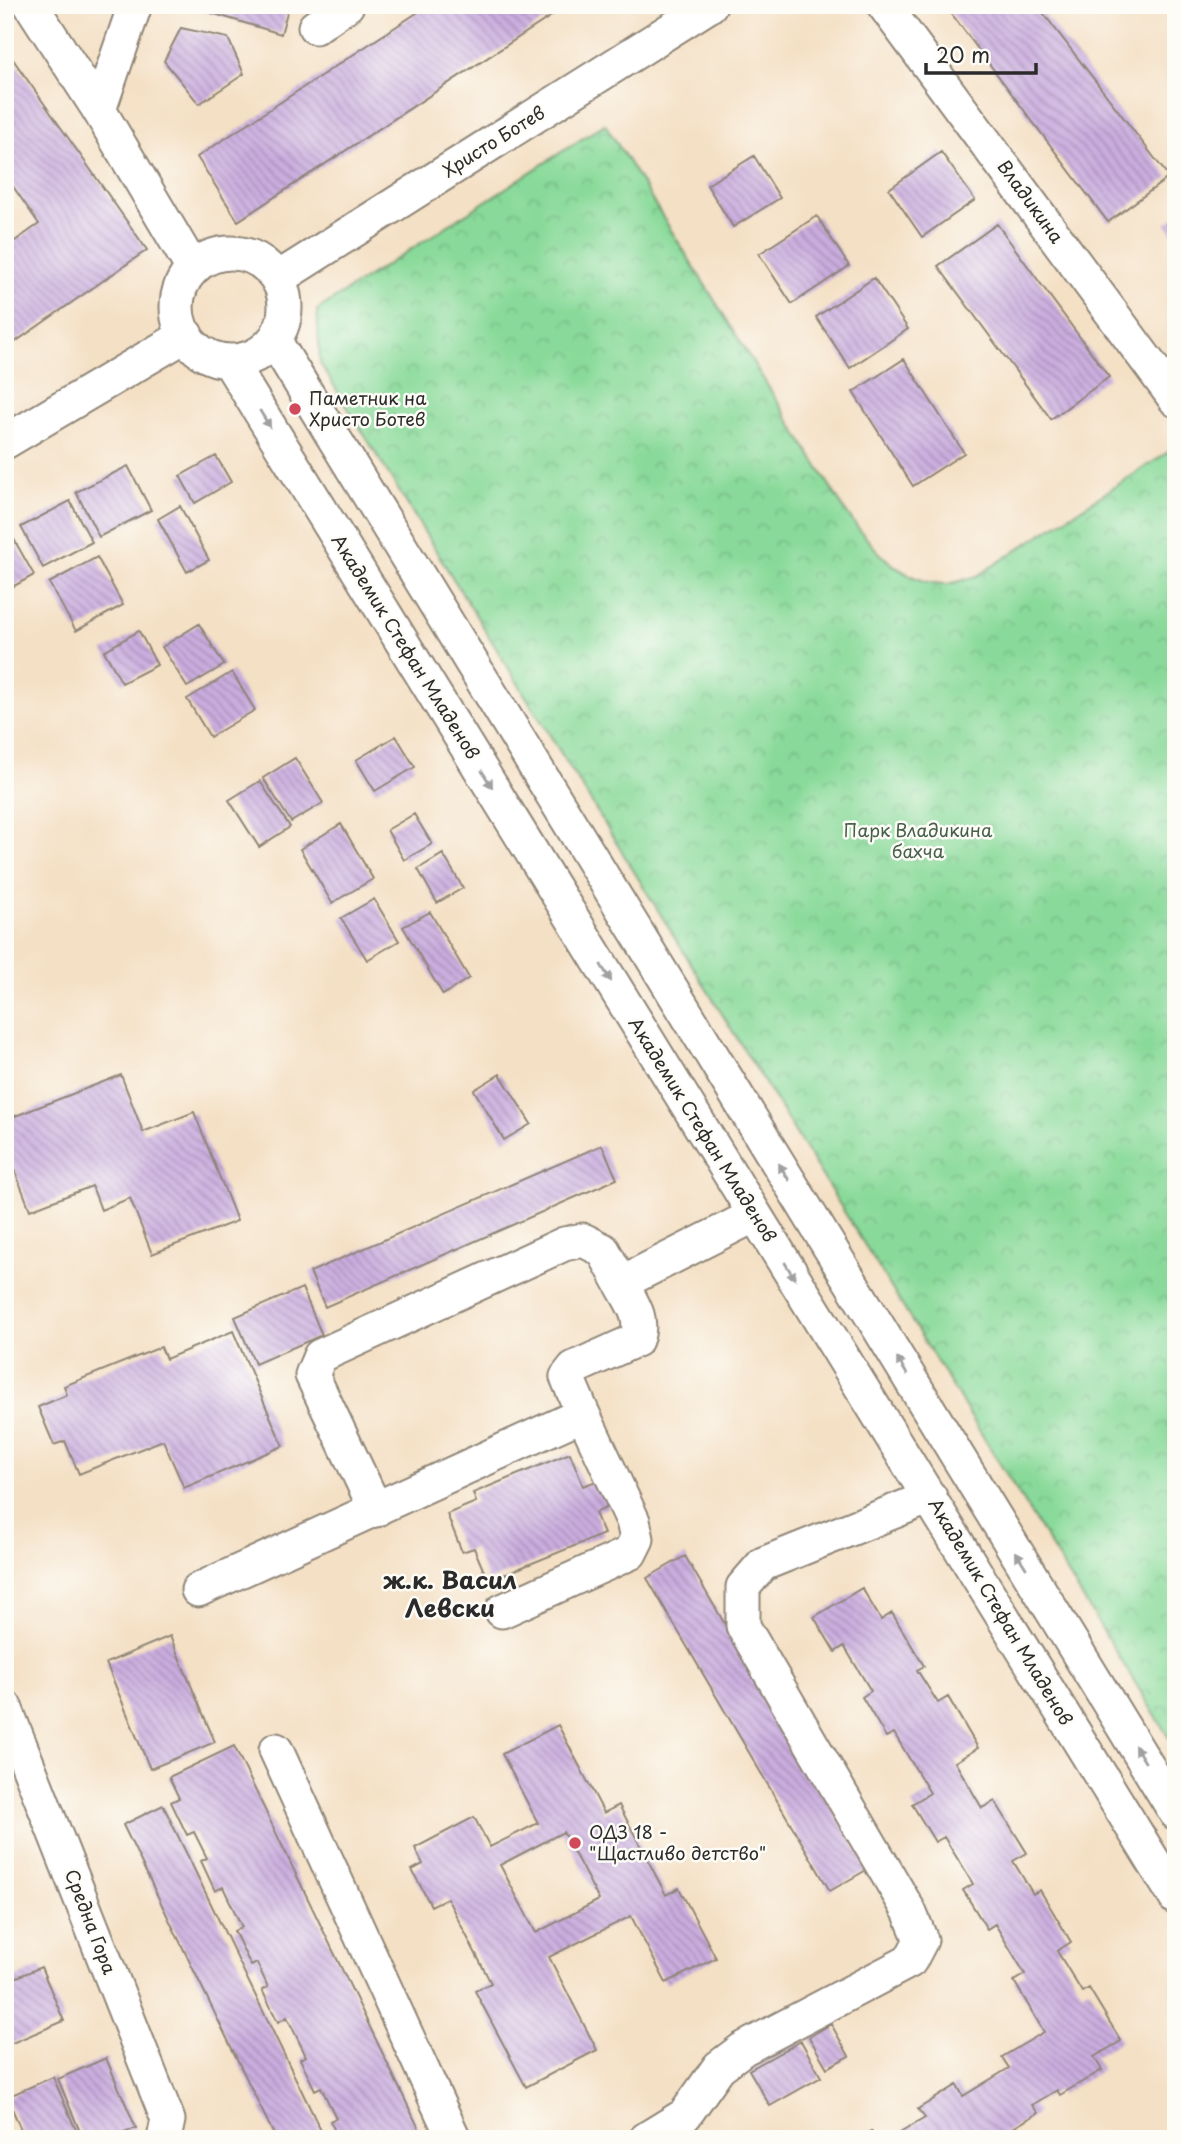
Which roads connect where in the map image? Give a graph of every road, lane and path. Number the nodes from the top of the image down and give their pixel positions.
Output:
1 (31, 5) edge
2 (135, 5) edge
3 (347, 5) edge
4 (710, 5) edge
5 (884, 5) edge
6 (315, 27) dead end
7 (99, 110) junction
8 (193, 269) junction
9 (277, 279) junction
10 (186, 335) junction
11 (274, 340) junction
12 (229, 360) junction
13 (1176, 400) edge
14 (5, 442) edge
15 (755, 1215) junction
16 (621, 1283) junction
17 (583, 1414) junction
18 (930, 1497) junction
19 (376, 1510) junction
20 (198, 1590) dead end
21 (502, 1611) dead end
22 (5, 1707) edge
23 (276, 1750) dead end
24 (1176, 1813) edge
25 (1176, 1898) edge
26 (164, 2139) edge
27 (454, 2139) edge
28 (646, 2139) edge

1 - 7 street
2 - 7 street
3 - 6 street
4 - 9 street, Христо Ботев
5 - 13 street, Владикина
7 - 8 street
8 - 9 street
8 - 10 street
9 - 11 street
10 - 12 street
10 - 14 street
11 - 12 street
24 -> 11 street
12 -> 15 street, Академик Стефан Младенов
15 - 16 street
15 -> 18 street, Академик Стефан Младенов
16 - 17 street
16 - 19 street
17 - 19 street
17 - 21 street
18 - 25 street, Академик Стефан Младенов
18 - 28 street
19 - 20 street
22 - 26 street, Средна Гора
23 - 27 street

